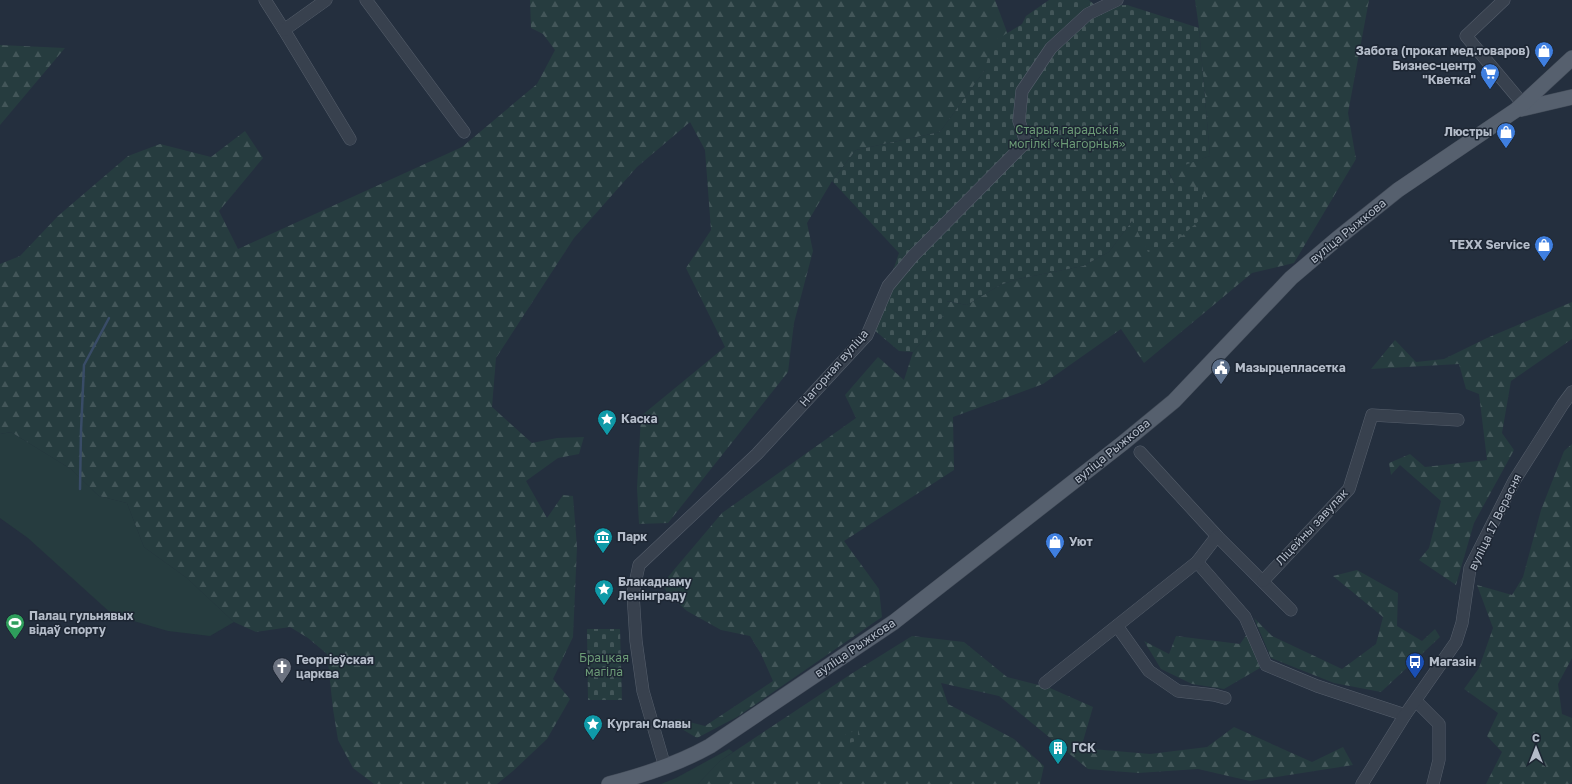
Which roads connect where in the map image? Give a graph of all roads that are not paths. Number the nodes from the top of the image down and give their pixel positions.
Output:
1 (265, 0) edge
2 (326, 0) edge
3 (366, 0) edge
4 (1117, 0) edge
5 (1504, 0) edge
6 (284, 30) junction
7 (1567, 62) edge
8 (1572, 93) edge
9 (1572, 97) edge
10 (1519, 107) junction
11 (464, 132) dead end
12 (350, 139) dead end
13 (1572, 392) edge
14 (1458, 420) dead end
15 (1140, 452) dead end
16 (1217, 536) junction
17 (1197, 562) junction
18 (1262, 581) junction
19 (1291, 610) dead end
20 (1117, 626) junction
21 (1045, 683) dead end
22 (1225, 698) dead end
23 (1416, 701) junction
24 (1405, 715) junction
25 (665, 767) junction
26 (1364, 781) edge
27 (609, 784) edge
28 (1353, 784) edge
29 (1433, 784) edge

1 - 6 street
2 - 6 street
3 - 11 street
4 - 25 street, Нагорная вуліца
5 - 10 street
6 - 12 street
7 - 8 main road
7 - 10 main road, вуліца Рыжкова
9 - 10 main road
10 - 25 main road, вуліца Рыжкова
13 - 23 street, вуліца 17 Верасня
14 - 18 street, Ліцейны завулак
15 - 16 street
16 - 17 street
16 - 18 street
17 - 20 street
17 - 24 street
18 - 19 street
20 - 21 street
20 - 22 street
23 - 24 street, вуліца 17 Верасня
23 - 29 street
24 - 26 street, вуліца 17 Верасня
25 - 27 main road, вуліца Рыжкова
26 - 28 street, вуліца 17 Верасня

